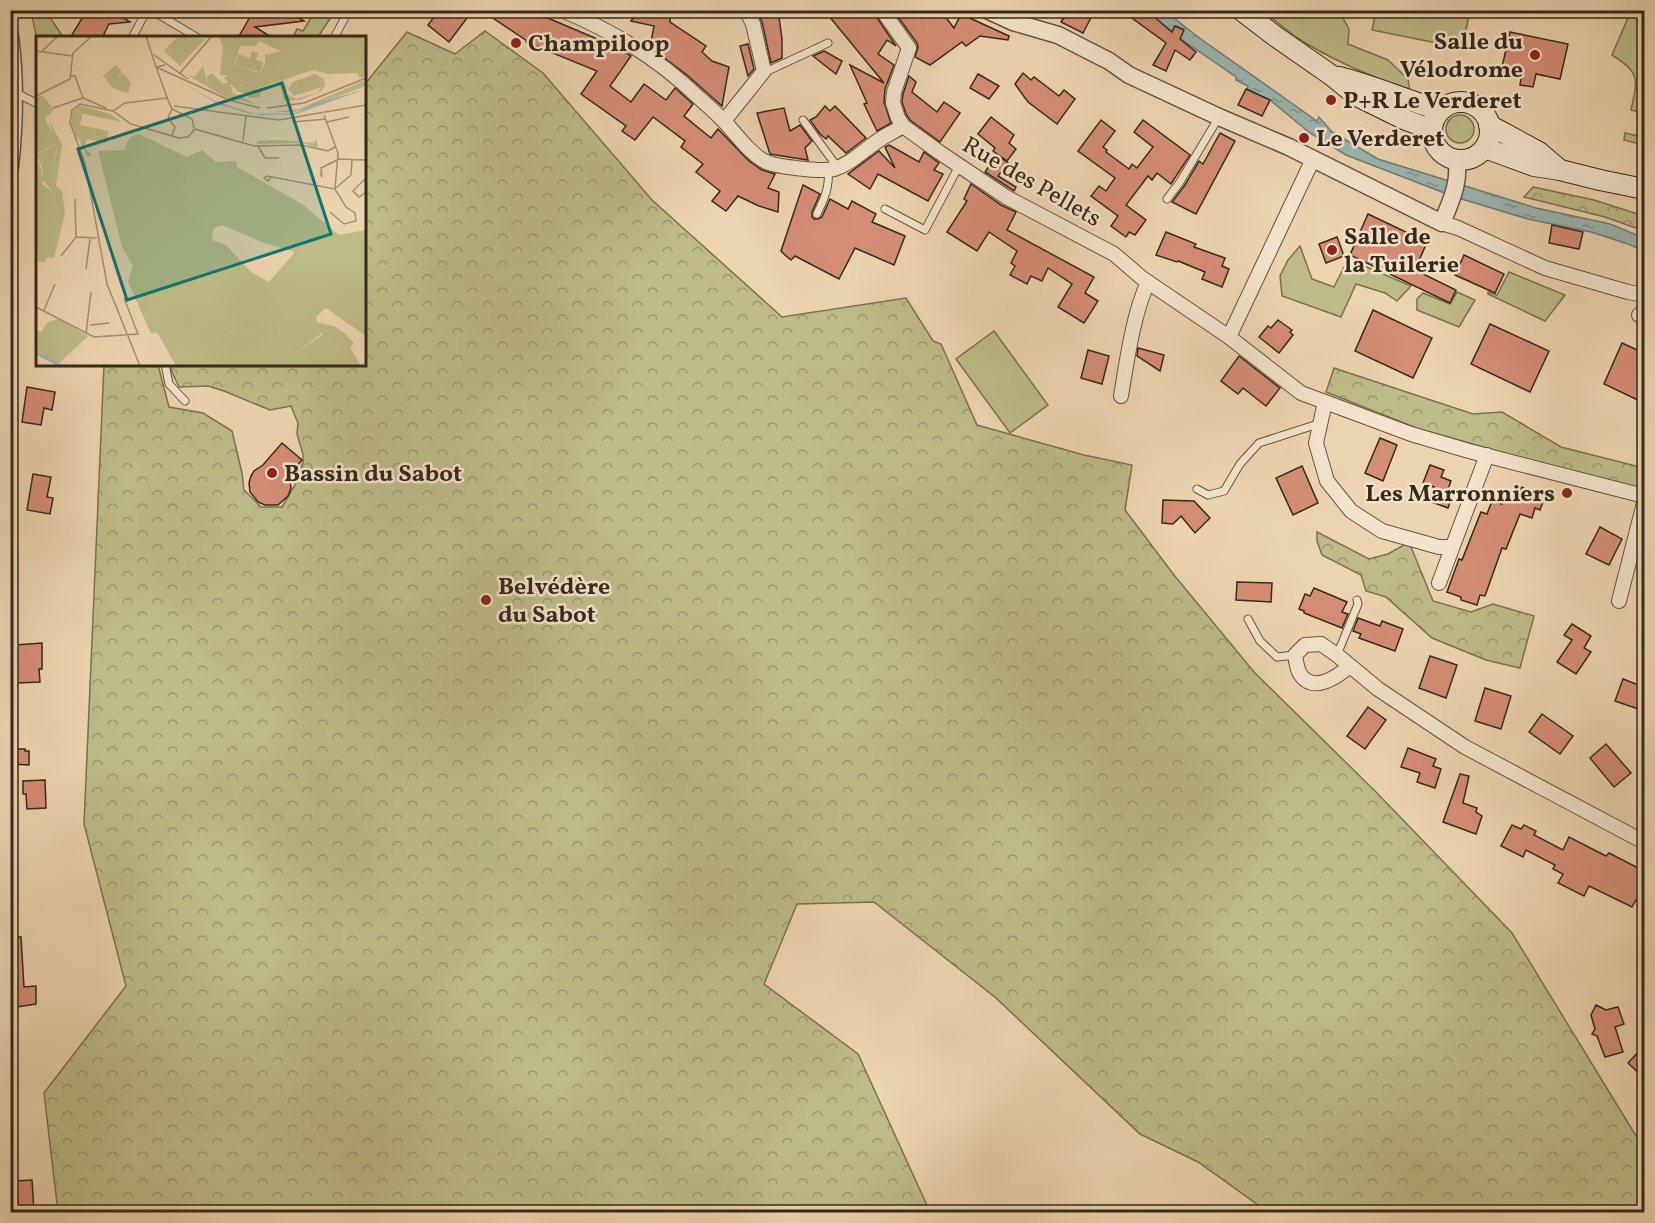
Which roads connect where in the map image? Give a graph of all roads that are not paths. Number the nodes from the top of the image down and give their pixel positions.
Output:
1 (149, 10) edge
2 (349, 10) edge
3 (562, 10) edge
4 (746, 10) edge
5 (882, 10) edge
6 (987, 10) edge
7 (1241, 10) edge
8 (10, 36) edge
9 (133, 36) edge
10 (194, 36) edge
11 (335, 36) edge
12 (828, 43) dead end
13 (764, 70) junction
14 (1331, 75) junction
15 (14, 92) junction
16 (36, 103) edge
17 (1440, 110) junction
18 (1219, 117) junction
19 (803, 120) dead end
20 (724, 121) junction
21 (1489, 125) junction
22 (903, 126) junction
23 (1431, 132) junction
24 (1485, 148) junction
25 (1313, 159) junction
26 (959, 166) junction
27 (10, 167) edge
28 (833, 169) junction
29 (1456, 169) junction
30 (1560, 170) junction
31 (1644, 189) edge
32 (1167, 199) dead end
33 (885, 209) dead end
34 (817, 214) dead end
35 (1442, 223) junction
36 (1148, 282) junction
37 (1644, 296) edge
38 (1229, 337) junction
39 (165, 366) edge
40 (1121, 396) dead end
41 (185, 401) dead end
42 (1325, 402) junction
43 (1321, 423) junction
44 (1487, 455) junction
45 (1197, 489) dead end
46 (1644, 496) edge
47 (1644, 503) edge
48 (1452, 547) junction
49 (1439, 583) dead end
50 (1357, 600) dead end
51 (1619, 601) dead end
52 (1248, 619) dead end
53 (1295, 655) junction
54 (1337, 655) junction
55 (1350, 666) junction
56 (1644, 842) edge

1 - 9 lane
1 - 10 lane
2 - 11 lane
3 - 20 street
4 - 13 street
5 - 22 street
6 - 18 street
7 - 14 main road
8 - 15 street
12 - 13 lane
13 - 20 street
14 - 17 main road
14 - 23 main road
15 - 16 lane
15 - 27 street
17 - 21 main road
17 - 23 main road
18 - 25 street
18 - 32 lane
19 - 28 lane
20 - 28 street
21 - 24 main road
21 - 30 main road
22 - 26 street, Rue des Pellets
22 - 28 street
23 - 29 main road
24 - 29 main road
24 - 30 main road
25 - 35 street
25 - 38 street
26 - 33 lane
26 - 36 street, Rue des Pellets
28 - 34 lane
29 - 35 street
30 - 31 main road
35 - 37 street
36 - 38 street, Rue des Pellets
36 - 40 street
38 - 42 street, Rue des Pellets
39 - 41 lane
42 - 43 street
42 - 44 street, Rue des Pellets
43 - 45 lane
43 - 48 street
44 - 46 street, Rue des Pellets
44 - 48 street
47 - 51 street
48 - 49 street
50 - 54 lane
52 - 53 lane
53 - 54 street
53 - 55 street
54 - 55 street
55 - 56 street

